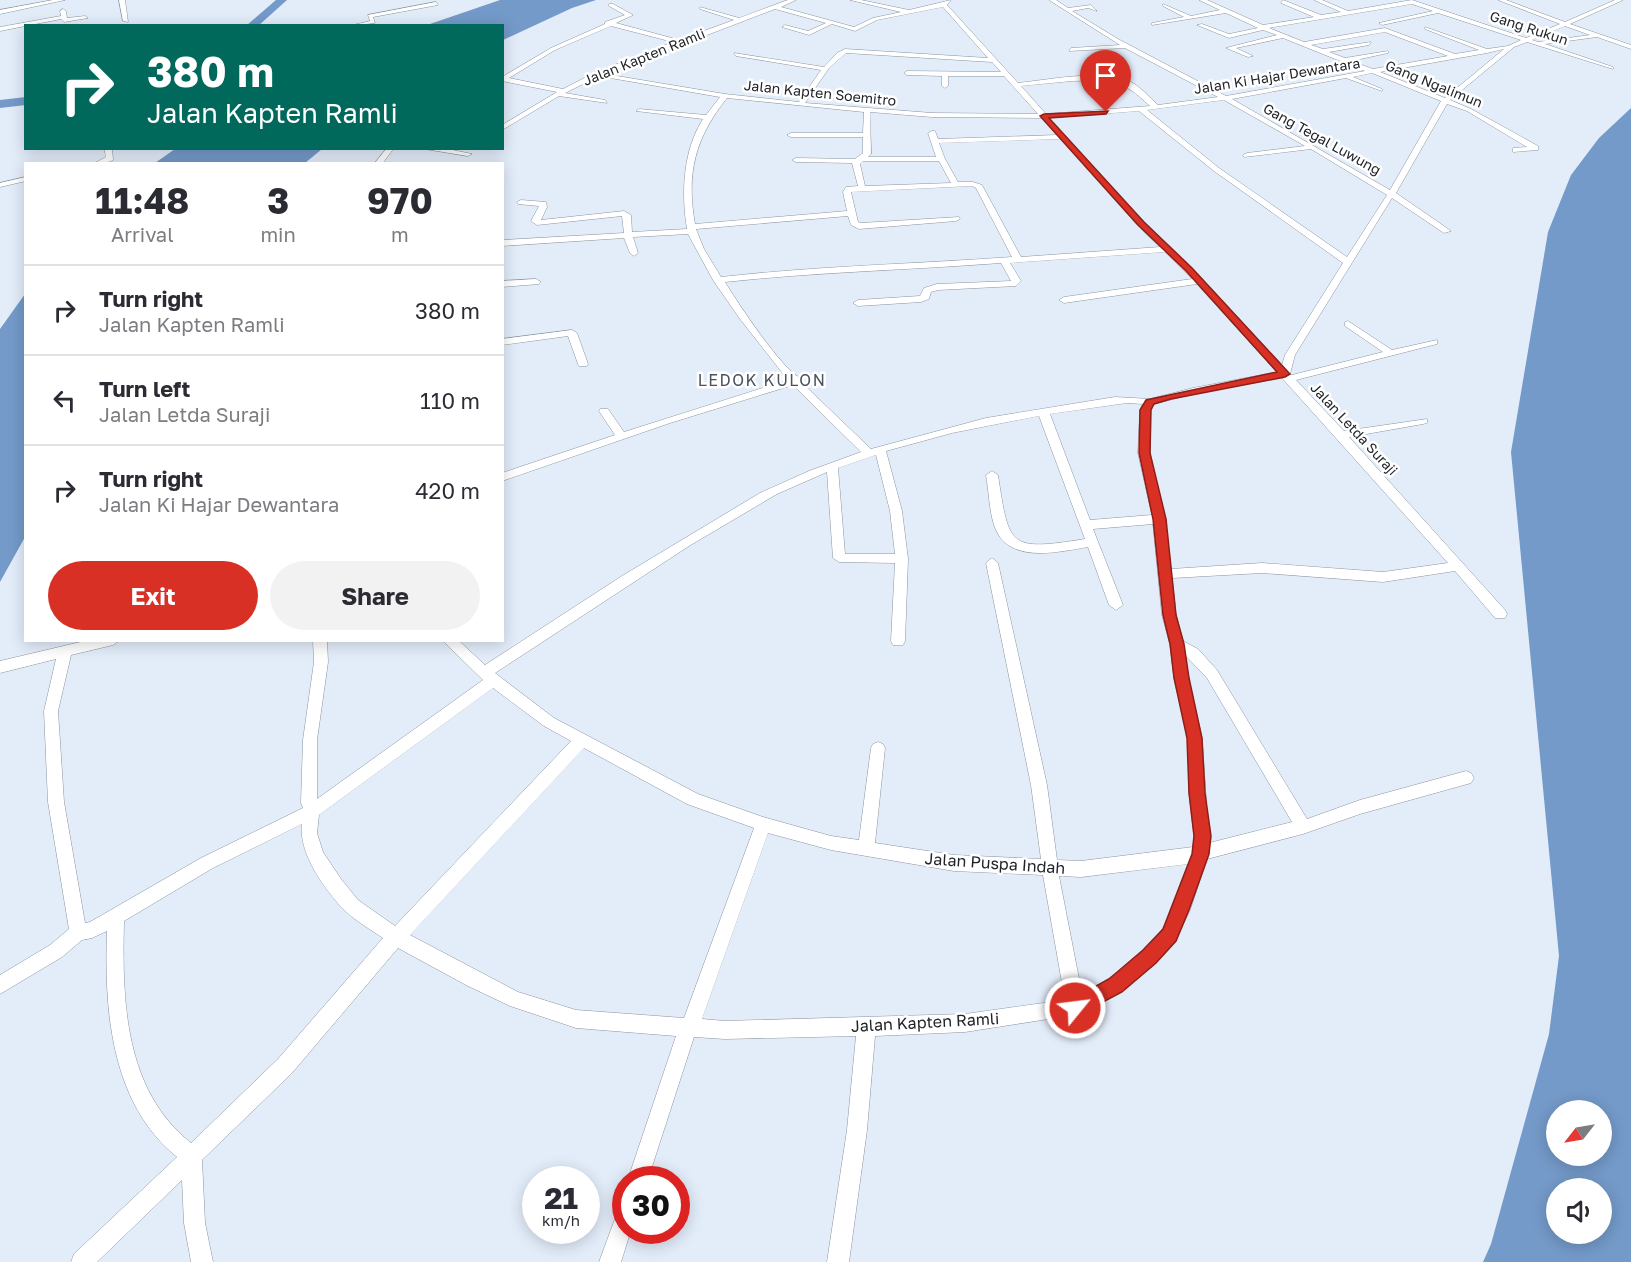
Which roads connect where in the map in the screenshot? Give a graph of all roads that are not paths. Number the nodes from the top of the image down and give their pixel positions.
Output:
1 (63, 0) edge
2 (122, 0) edge
3 (853, 0) edge
4 (1052, 0) edge
5 (1216, 0) edge
6 (1317, 0) edge
7 (1501, 0) edge
8 (1620, 0) edge
9 (790, 1) edge
10 (1204, 1) edge
11 (1409, 1) edge
12 (1283, 2) dead end
13 (778, 3) edge
14 (436, 4) dead end
15 (1165, 4) dead end
16 (611, 5) dead end
17 (947, 5) edge
18 (702, 8) dead end
19 (1067, 10) junction
20 (1095, 10) dead end
21 (1227, 11) junction
22 (1438, 11) junction
23 (0, 12) edge
24 (909, 12) junction
25 (1350, 14) junction
26 (1450, 15) junction
27 (85, 18) dead end
28 (1191, 18) junction
29 (1322, 18) junction
30 (740, 20) junction
31 (62, 21) edge
32 (126, 21) dead end
33 (607, 23) junction
34 (1382, 23) dead end
35 (1413, 23) dead end
36 (39, 24) edge
37 (362, 24) edge
38 (830, 24) junction
39 (1155, 24) dead end
40 (1565, 24) junction
41 (1200, 25) dead end
42 (24, 26) edge
43 (785, 27) dead end
44 (1263, 27) junction
45 (1427, 28) dead end
46 (0, 29) edge
47 (853, 29) junction
48 (846, 33) dead end
49 (1283, 36) junction
50 (1597, 36) junction
51 (1525, 40) junction
52 (681, 42) junction
53 (1369, 43) dead end
54 (1303, 44) junction
55 (1536, 44) junction
56 (1125, 46) junction
57 (1512, 46) junction
58 (1631, 47) edge
59 (1071, 50) dead end
60 (1322, 51) junction
61 (1489, 51) junction
62 (1386, 52) dead end
63 (736, 54) dead end
64 (1250, 56) dead end
65 (1456, 57) junction
66 (993, 60) junction
67 (1345, 60) junction
68 (1611, 68) dead end
69 (826, 69) junction
70 (1374, 72) junction
71 (907, 73) dead end
72 (596, 74) junction
73 (945, 74) junction
74 (1005, 74) junction
75 (1348, 77) junction
76 (504, 78) edge
77 (504, 79) edge
78 (1015, 84) junction
79 (945, 86) dead end
80 (1380, 90) dead end
81 (561, 93) junction
82 (725, 96) junction
83 (1226, 98) junction
84 (1445, 101) junction
85 (605, 102) dead end
86 (800, 105) junction
87 (1156, 107) junction
88 (1141, 109) junction
89 (639, 111) dead end
90 (867, 111) junction
91 (1044, 116) junction
92 (708, 117) junction
93 (504, 127) edge
94 (791, 135) dead end
95 (866, 135) junction
96 (1062, 136) junction
97 (1312, 147) junction
98 (108, 150) edge
99 (389, 150) edge
100 (437, 150) edge
101 (473, 150) edge
102 (1516, 150) dead end
103 (468, 154) junction
104 (1247, 155) dead end
105 (941, 159) junction
106 (796, 160) dead end
107 (858, 160) junction
108 (101, 162) edge
109 (379, 162) edge
110 (460, 162) edge
111 (24, 179) edge
112 (0, 185) edge
113 (956, 185) junction
114 (862, 188) junction
115 (1392, 192) junction
116 (521, 202) dead end
117 (852, 213) junction
118 (956, 219) dead end
119 (691, 229) junction
120 (1447, 231) dead end
121 (628, 236) junction
122 (504, 243) edge
123 (1165, 249) junction
124 (634, 253) dead end
125 (1004, 260) junction
126 (1018, 260) junction
127 (1348, 263) junction
128 (718, 280) junction
129 (1199, 280) junction
130 (536, 282) dead end
131 (504, 284) edge
132 (1064, 300) dead end
133 (858, 303) dead end
134 (1348, 324) dead end
135 (504, 342) edge
136 (1434, 342) dead end
137 (1392, 354) junction
138 (583, 364) dead end
139 (1287, 376) junction
140 (796, 380) junction
141 (1150, 402) junction
142 (604, 411) dead end
143 (1043, 411) junction
144 (1424, 421) dead end
145 (1341, 435) junction
146 (621, 436) junction
147 (874, 451) junction
148 (832, 468) junction
149 (992, 475) dead end
150 (504, 476) edge
151 (1160, 519) junction
152 (1086, 525) junction
153 (1092, 542) junction
154 (902, 559) junction
155 (992, 563) dead end
156 (1458, 566) junction
157 (1166, 574) junction
158 (1116, 605) dead end
159 (1500, 614) dead end
160 (897, 641) dead end
161 (106, 642) edge
162 (321, 642) edge
163 (451, 642) edge
164 (1177, 644) junction
165 (64, 654) junction
166 (0, 667) edge
167 (489, 676) junction
168 (583, 739) junction
169 (878, 748) dead end
170 (1466, 778) dead end
171 (312, 811) junction
172 (763, 824) junction
173 (1303, 827) junction
174 (866, 849) junction
175 (1200, 854) junction
176 (1051, 868) junction
177 (116, 917) junction
178 (78, 932) junction
179 (396, 937) junction
180 (0, 985) edge
181 (1075, 1008) junction
182 (867, 1027) junction
183 (689, 1028) junction
184 (192, 1156) junction
185 (642, 1166) edge
186 (616, 1244) edge
187 (81, 1262) edge
188 (202, 1262) edge
189 (610, 1262) edge
190 (838, 1262) edge

1 - 23 street
1 - 31 street
2 - 32 street
3 - 24 street
4 - 19 street, Gang Tegal Luwung
5 - 10 street
6 - 25 street
7 - 40 street
8 - 40 street
9 - 13 street, Jalan Kapten Ramli
10 - 21 street, Gang Ngalimun
11 - 22 street, Gang Rukun
11 - 25 street
12 - 29 street
13 - 30 street, Jalan Kapten Ramli
13 - 38 street
14 - 37 street
15 - 28 street
16 - 33 street
17 - 24 street
17 - 66 street, Jalan Letda Suraji
18 - 30 street
19 - 20 street
19 - 56 street, Gang Tegal Luwung
21 - 28 street
21 - 44 street, Gang Ngalimun
22 - 26 street, Gang Rukun
22 - 34 street
24 - 47 street
25 - 29 street
26 - 35 street
26 - 51 street, Gang Rukun
27 - 31 street
28 - 39 street
29 - 44 street
30 - 52 street, Jalan Kapten Ramli
31 - 36 street
33 - 52 street
33 - 76 street
38 - 43 street
38 - 47 street
40 - 50 street
40 - 51 street
41 - 44 street
42 - 46 street
44 - 49 street, Gang Ngalimun
45 - 61 street
47 - 48 street
49 - 54 street, Gang Ngalimun
49 - 64 street
50 - 55 street
50 - 58 street
51 - 55 street, Gang Rukun
51 - 57 street
52 - 72 street, Jalan Kapten Ramli
53 - 60 street
54 - 60 street, Gang Ngalimun
54 - 65 street
55 - 68 street, Gang Rukun
56 - 59 street
56 - 83 street, Gang Tegal Luwung
57 - 61 street, Jalan Ki Hajar Dewantara
57 - 84 street
60 - 67 street, Gang Ngalimun
61 - 65 street, Jalan Ki Hajar Dewantara
62 - 67 street
63 - 69 street
65 - 70 street, Jalan Ki Hajar Dewantara
66 - 69 street
66 - 74 street, Jalan Letda Suraji
67 - 70 street, Gang Ngalimun
69 - 86 street
70 - 75 street, Jalan Ki Hajar Dewantara
70 - 84 street, Gang Ngalimun
71 - 73 street
72 - 81 street, Jalan Kapten Ramli
72 - 82 street, Jalan Kapten Soemitro
73 - 74 street
73 - 79 street
74 - 78 street, Jalan Letda Suraji
75 - 80 street
75 - 83 street, Jalan Ki Hajar Dewantara
77 - 81 street
78 - 87 street
78 - 91 street, Jalan Letda Suraji
81 - 85 street
81 - 93 street, Jalan Kapten Ramli
82 - 86 street, Jalan Kapten Soemitro
82 - 92 street
83 - 87 street, Jalan Ki Hajar Dewantara
83 - 97 street, Gang Tegal Luwung
84 - 102 street, Gang Ngalimun
84 - 115 street
86 - 90 street, Jalan Kapten Soemitro
87 - 88 street, Jalan Ki Hajar Dewantara
88 - 91 street, Jalan Ki Hajar Dewantara
88 - 127 street
89 - 92 street
90 - 91 street, Jalan Kapten Soemitro
90 - 95 street
91 - 96 street, Jalan Letda Suraji
92 - 119 street
94 - 95 street
95 - 107 street
96 - 105 street
96 - 123 street, Jalan Letda Suraji
97 - 104 street
97 - 115 street, Gang Tegal Luwung
98 - 108 street
99 - 109 street
100 - 103 street
101 - 103 street
103 - 110 street
105 - 107 street
105 - 113 street
106 - 107 street
107 - 114 street
111 - 112 street
113 - 114 street
113 - 126 street
114 - 117 street
115 - 120 street, Gang Tegal Luwung
115 - 127 street
116 - 121 street
117 - 118 street
117 - 119 street
119 - 121 street
119 - 128 street
121 - 122 street
121 - 124 street
123 - 126 street
123 - 129 street, Jalan Letda Suraji
125 - 126 street
125 - 128 street
125 - 133 street
127 - 139 street
128 - 140 street
129 - 132 street
129 - 139 street, Jalan Letda Suraji
130 - 131 street
134 - 137 street
135 - 138 street
136 - 137 street
137 - 139 street
139 - 141 street
139 - 145 street, Jalan Letda Suraji
140 - 146 street
140 - 147 street
141 - 143 street
141 - 151 street, Jalan Kapten Ramli
142 - 146 street
143 - 147 street
143 - 152 street
144 - 145 street
145 - 156 street, Jalan Letda Suraji
146 - 150 street
147 - 148 street
147 - 154 street
148 - 154 street
148 - 167 street
149 - 153 street
151 - 152 street
151 - 157 street, Jalan Kapten Ramli
152 - 153 street
153 - 158 street
154 - 160 street
155 - 176 street
156 - 157 street
156 - 159 street, Jalan Letda Suraji
157 - 164 street, Jalan Kapten Ramli
161 - 165 street
162 - 171 street, Jalan Kapten Ramli
163 - 167 street, Jalan Puspa Indah
164 - 173 street
164 - 175 street, Jalan Kapten Ramli
165 - 166 street
165 - 178 street
167 - 168 street, Jalan Puspa Indah
167 - 171 street
168 - 172 street, Jalan Puspa Indah
168 - 179 street
169 - 174 street
170 - 173 street, Jalan Puspa Indah
171 - 177 street
171 - 179 street, Jalan Kapten Ramli
172 - 174 street, Jalan Puspa Indah
172 - 183 street
173 - 175 street, Jalan Puspa Indah
174 - 176 street, Jalan Puspa Indah
175 - 176 street, Jalan Puspa Indah
175 - 181 street, Jalan Kapten Ramli
176 - 181 street
177 - 178 street
177 - 184 street
178 - 180 street
179 - 183 street, Jalan Kapten Ramli
179 - 184 street
181 - 182 street, Jalan Kapten Ramli
182 - 183 street, Jalan Kapten Ramli
182 - 190 street
183 - 185 street
184 - 187 street
184 - 188 street
186 - 189 street

